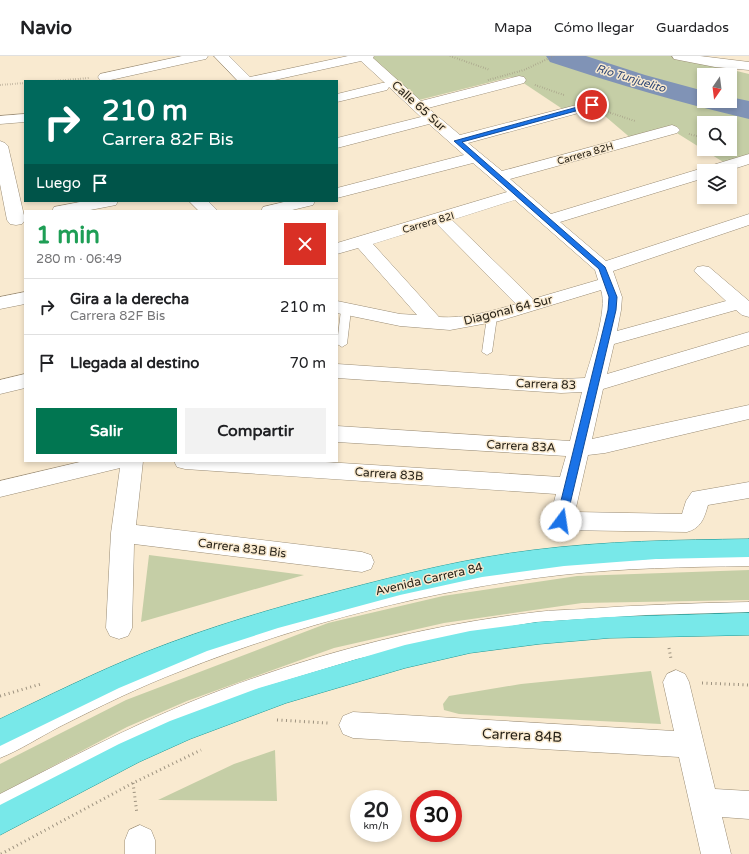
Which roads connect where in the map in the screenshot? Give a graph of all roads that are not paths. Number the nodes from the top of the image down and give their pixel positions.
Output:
1 (201, 56) edge
2 (221, 56) edge
3 (366, 56) edge
4 (679, 56) edge
5 (701, 58) edge
6 (115, 62) dead end
7 (749, 66) edge
8 (104, 79) edge
9 (245, 80) edge
10 (255, 80) edge
11 (519, 80) dead end
12 (382, 87) dead end
13 (338, 98) edge
14 (592, 105) dead end
15 (418, 106) junction
16 (24, 118) edge
17 (432, 119) junction
18 (0, 120) edge
19 (672, 130) dead end
20 (457, 141) junction
21 (338, 143) edge
22 (0, 146) edge
23 (476, 157) junction
24 (749, 159) edge
25 (733, 164) edge
26 (697, 175) edge
27 (499, 178) junction
28 (338, 193) edge
29 (518, 194) junction
30 (105, 202) edge
31 (198, 202) edge
32 (304, 202) edge
33 (65, 210) edge
34 (209, 210) edge
35 (273, 210) edge
36 (441, 218) junction
37 (549, 220) junction
38 (14, 221) edge
39 (747, 222) edge
40 (361, 241) junction
41 (338, 249) edge
42 (703, 271) dead end
43 (605, 276) junction
44 (24, 298) edge
45 (0, 303) edge
46 (529, 306) junction
47 (745, 307) edge
48 (342, 309) edge
49 (492, 317) junction
50 (434, 323) junction
51 (749, 338) edge
52 (605, 340) junction
53 (342, 344) dead end
54 (487, 352) dead end
55 (338, 372) edge
56 (24, 381) edge
57 (593, 385) junction
58 (0, 387) edge
59 (749, 412) edge
60 (338, 434) edge
61 (578, 449) junction
62 (114, 462) edge
63 (132, 462) edge
64 (200, 462) edge
65 (569, 486) junction
66 (0, 489) edge
67 (749, 490) edge
68 (123, 533) junction
69 (749, 548) edge
70 (749, 561) edge
71 (362, 562) dead end
72 (749, 607) edge
73 (749, 624) edge
74 (119, 628) dead end
75 (676, 682) road end
76 (352, 725) road end
77 (0, 733) edge
78 (691, 745) junction
79 (0, 750) edge
80 (0, 802) edge
81 (704, 802) junction
82 (749, 805) edge
83 (0, 822) edge
84 (716, 854) edge

1 - 8 street
2 - 9 street
3 - 10 street
3 - 15 street, Calle 65 Sur
4 - 5 street
5 - 7 street
6 - 8 street
11 - 15 street
12 - 13 street
14 - 20 street
15 - 17 street, Calle 65 Sur
16 - 18 street
17 - 20 street, Calle 65 Sur
17 - 21 street
19 - 27 street, Carrera 82H
20 - 23 street, Calle 65 Sur
22 - 38 street
23 - 27 street, Calle 65 Sur
23 - 28 street
24 - 25 street
26 - 37 street
27 - 29 street, Calle 65 Sur
29 - 36 street, Carrera 82I
29 - 37 street, Calle 65 Sur
30 - 33 street
31 - 34 street
32 - 35 street
36 - 40 street, Carrera 82I
36 - 46 street
37 - 43 street, Calle 65 Sur
39 - 43 street, Diagonal 64 Sur
40 - 41 street, Carrera 82I
40 - 50 street
42 - 47 street
43 - 46 street, Diagonal 64 Sur
43 - 52 street
44 - 45 street
46 - 49 street, Diagonal 64 Sur
47 - 52 street
48 - 50 street, Diagonal 64 Sur
48 - 53 lane
49 - 50 street, Diagonal 64 Sur
49 - 54 lane
51 - 57 street, Carrera 83
52 - 57 street
55 - 57 street, Carrera 83
56 - 58 street
57 - 61 street
59 - 61 street, Carrera 83A
60 - 61 street, Carrera 83A
61 - 65 street
62 - 66 street
63 - 68 street
64 - 65 street, Carrera 83B
65 - 67 street
68 - 71 street, Carrera 83B Bis
68 - 74 street
69 - 77 main road, Avenida Carrera 84
70 - 79 lane
72 - 80 lane
73 - 83 main road
75 - 78 street
76 - 78 street, Carrera 84B
78 - 81 street
81 - 82 street
81 - 84 street

